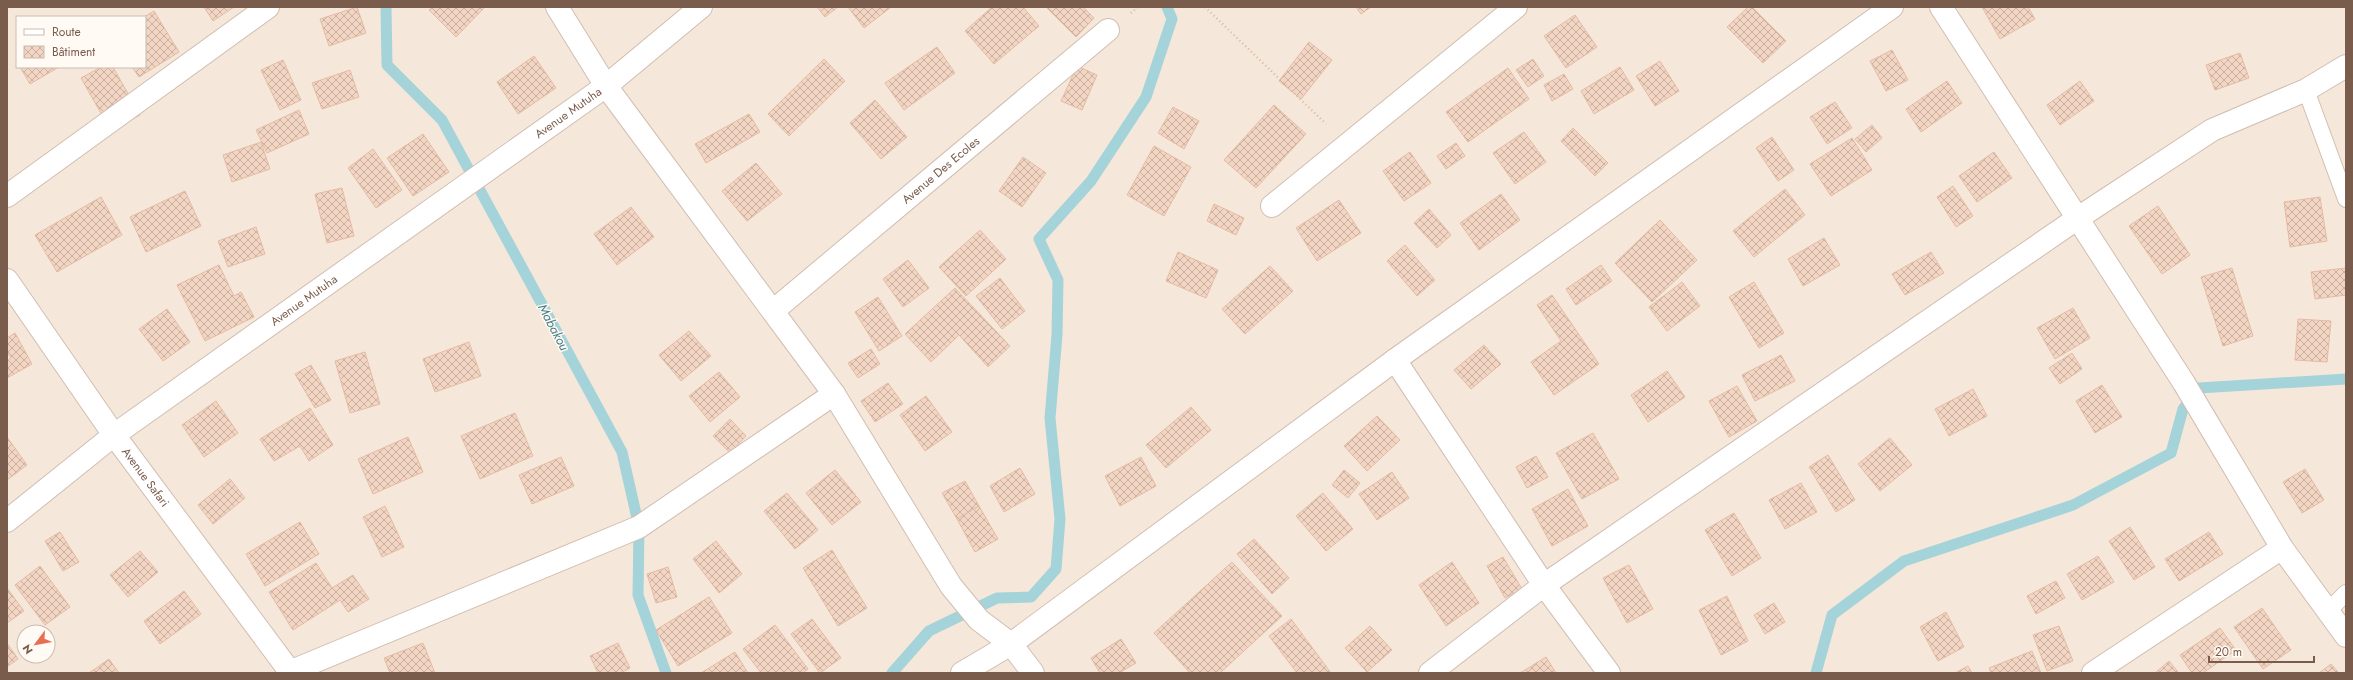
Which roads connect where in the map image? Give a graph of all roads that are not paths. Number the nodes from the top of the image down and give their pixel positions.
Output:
1 (268, 7) edge
2 (557, 7) edge
3 (701, 7) edge
4 (1516, 7) edge
5 (1892, 7) edge
6 (1941, 7) edge
7 (1108, 30) dead end
8 (2346, 66) edge
9 (606, 86) junction
10 (2306, 90) junction
11 (7, 196) edge
12 (2346, 199) edge
13 (1272, 206) dead end
14 (2078, 218) junction
15 (7, 280) edge
16 (773, 311) junction
17 (1395, 360) junction
18 (834, 394) junction
19 (114, 435) junction
20 (7, 521) edge
21 (2282, 548) junction
22 (1544, 585) junction
23 (2346, 593) edge
24 (2328, 611) junction
25 (2346, 636) edge
26 (1011, 644) junction
27 (289, 672) edge
28 (962, 673) edge
29 (1033, 673) edge
30 (1430, 673) edge
31 (1609, 673) edge
32 (2093, 673) edge

1 - 11 street
2 - 9 street
3 - 9 street, Avenue Mutuha
4 - 13 street
5 - 17 street
6 - 14 street
7 - 16 street, Avenue Des Ecoles
8 - 10 street
9 - 16 street
9 - 19 street, Avenue Mutuha
10 - 12 lane
10 - 14 street
14 - 21 street
14 - 22 street
15 - 19 street, Avenue Safari
16 - 18 street
17 - 22 street
17 - 26 street
18 - 26 street
18 - 27 street
19 - 20 street, Avenue Mutuha
19 - 27 street, Avenue Safari
21 - 24 street
21 - 32 street
22 - 30 street
22 - 31 street
23 - 24 lane
24 - 25 street
26 - 28 street
26 - 29 street

